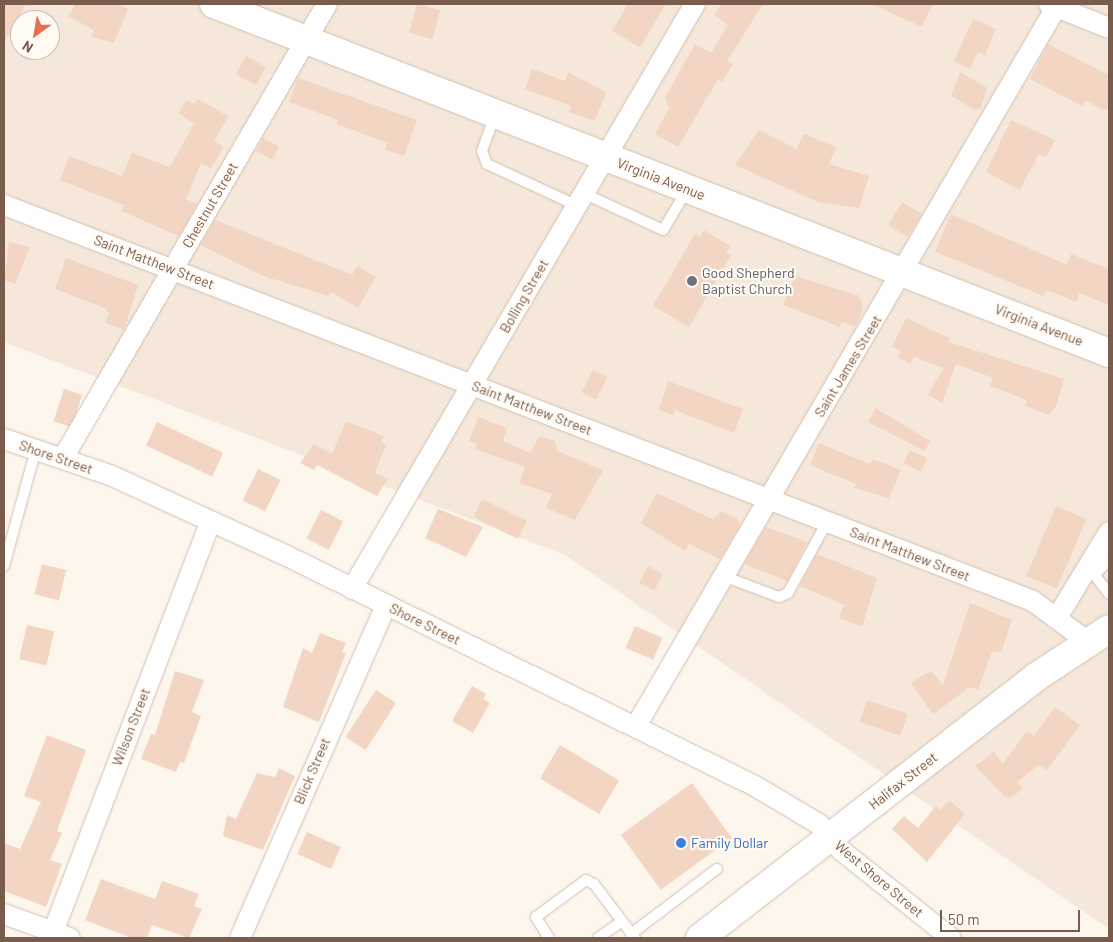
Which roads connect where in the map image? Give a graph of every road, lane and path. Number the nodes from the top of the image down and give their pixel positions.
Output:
1 (214, 4) edge
2 (327, 4) edge
3 (695, 4) edge
4 (1054, 5) edge
5 (1109, 28) edge
6 (306, 40) junction
7 (496, 114) junction
8 (607, 158) junction
9 (687, 189) junction
10 (581, 200) junction
11 (4, 205) edge
12 (173, 269) junction
13 (902, 272) junction
14 (1109, 353) edge
15 (472, 385) junction
16 (4, 439) edge
17 (36, 449) junction
18 (63, 458) junction
19 (769, 500) junction
20 (210, 522) junction
21 (827, 522) junction
22 (1109, 532) edge
23 (1109, 559) edge
24 (4, 566) edge
25 (1092, 571) junction
26 (723, 576) junction
27 (352, 588) junction
28 (1109, 594) edge
29 (386, 605) junction
30 (1058, 616) junction
31 (1098, 635) edge
32 (636, 726) junction
33 (830, 838) junction
34 (716, 869) dead end
35 (4, 914) edge
36 (622, 921) junction
37 (61, 935) edge
38 (633, 936) edge
39 (240, 938) edge
40 (549, 938) edge
41 (598, 938) edge
42 (700, 938) edge
43 (951, 938) edge

1 - 6 street, Virginia Avenue
2 - 6 street, Chestnut Street
3 - 8 street, Bolling Street
4 - 5 street
4 - 13 street, Saint James Street
6 - 7 street, Virginia Avenue
6 - 12 street, Chestnut Street
7 - 8 street, Virginia Avenue
7 - 10 lane
8 - 9 street, Virginia Avenue
8 - 10 street, Bolling Street
9 - 10 lane
9 - 13 street, Virginia Avenue
10 - 15 street, Bolling Street
11 - 12 street, Saint Matthew Street
12 - 15 street, Saint Matthew Street
12 - 18 street, Chestnut Street
13 - 14 street, Virginia Avenue
13 - 19 street, Saint James Street
15 - 19 street, Saint Matthew Street
15 - 27 street, Bolling Street
16 - 17 street, Shore Street
17 - 18 street, Shore Street
17 - 24 lane
18 - 20 street, Shore Street
19 - 21 street, Saint Matthew Street
19 - 26 street, Saint James Street
20 - 27 street, Shore Street
20 - 37 street, Wilson Street
21 - 26 lane
21 - 30 street, Saint Matthew Street
22 - 25 street
23 - 25 lane
25 - 28 lane
25 - 30 street
26 - 32 street, Saint James Street
27 - 29 street, Shore Street
29 - 32 street, Shore Street
29 - 39 street, Blick Street
30 - 31 street, Saint Matthew Street
31 - 33 street, Halifax Street
32 - 33 street, Shore Street
33 - 42 street, Halifax Street
33 - 43 street, West Shore Street
34 - 38 lane
35 - 37 street
36 - 38 lane
36 - 40 lane
36 - 41 lane

